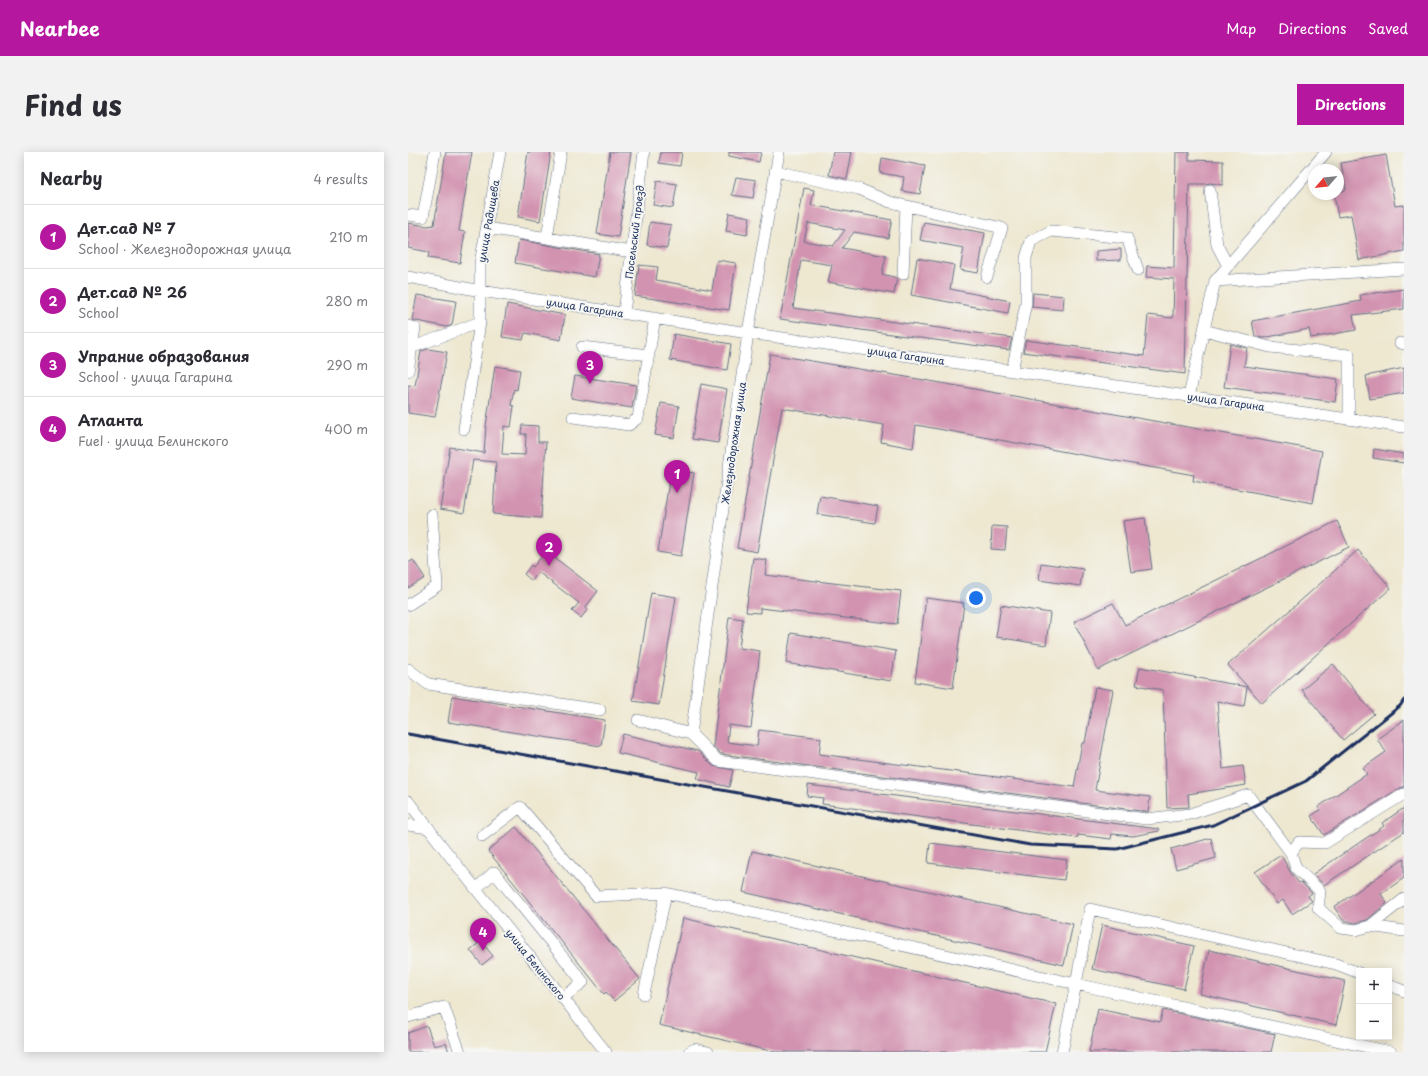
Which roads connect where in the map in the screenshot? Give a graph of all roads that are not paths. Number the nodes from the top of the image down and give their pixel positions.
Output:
1 (435, 152) edge
2 (500, 152) edge
3 (561, 152) edge
4 (644, 152) edge
5 (779, 152) edge
6 (1326, 152) edge
7 (776, 171) junction
8 (1210, 190) dead end
9 (906, 206) junction
10 (408, 215) edge
11 (487, 228) junction
12 (548, 237) junction
13 (632, 252) junction
14 (1228, 266) junction
15 (1404, 269) edge
16 (1138, 270) dead end
17 (903, 274) dead end
18 (408, 277) edge
19 (987, 277) dead end
20 (1215, 281) junction
21 (481, 291) junction
22 (624, 313) junction
23 (655, 318) junction
24 (480, 322) junction
25 (408, 326) edge
26 (1204, 330) junction
27 (748, 333) junction
28 (410, 347) edge
29 (582, 347) dead end
30 (649, 355) junction
31 (408, 371) edge
32 (1012, 371) junction
33 (1189, 396) junction
34 (573, 417) dead end
35 (1349, 419) junction
36 (1404, 427) edge
37 (464, 429) dead end
38 (432, 515) dead end
39 (408, 605) edge
40 (408, 669) edge
41 (600, 710) dead end
42 (638, 720) dead end
43 (691, 734) junction
44 (1404, 794) edge
45 (408, 801) edge
46 (408, 825) edge
47 (429, 828) junction
48 (482, 836) dead end
49 (1291, 853) junction
50 (476, 889) junction
51 (666, 893) junction
52 (1404, 899) edge
53 (1370, 926) junction
54 (1404, 931) edge
55 (1356, 972) edge
56 (1076, 984) junction
57 (1392, 986) edge
58 (1404, 991) edge
59 (644, 994) dead end
60 (563, 998) junction
61 (408, 1017) edge
62 (460, 1052) edge
63 (606, 1052) edge
64 (689, 1052) edge
65 (708, 1052) edge
66 (1062, 1052) edge
67 (1391, 1052) edge

1 - 10 street
2 - 11 street, улица Радищева
3 - 12 street
4 - 13 street, Посельский проезд
5 - 7 street, Железнодорожная улица
6 - 14 street
7 - 9 street
7 - 27 street, Железнодорожная улица
8 - 14 street
9 - 17 street
9 - 19 street
11 - 12 street
11 - 21 street, улица Радищева
12 - 13 street
13 - 22 street, Посельский проезд
14 - 20 street
15 - 20 street
16 - 32 street
18 - 21 street, улица Гагарина
20 - 26 street
21 - 22 street, улица Гагарина
21 - 24 street, улица Радищева
22 - 23 street, улица Гагарина
23 - 27 street, улица Гагарина
23 - 30 street
24 - 28 street
24 - 37 street, улица Радищева
25 - 28 street
26 - 33 street
26 - 35 street
27 - 32 street, улица Гагарина
27 - 43 street, Железнодорожная улица
28 - 31 street
29 - 30 street
30 - 34 street
32 - 33 street, улица Гагарина
33 - 35 street, улица Гагарина
35 - 36 street, улица Гагарина
38 - 39 street
40 - 41 street
42 - 43 street
43 - 49 street
44 - 49 street
45 - 47 street, улица Белинского
46 - 47 street
47 - 50 street, улица Белинского
48 - 51 street
49 - 53 street
50 - 60 street, улица Белинского
50 - 60 street
51 - 56 street
51 - 59 street
52 - 53 street
53 - 54 street
55 - 56 street
56 - 66 street
56 - 67 street
57 - 58 street
60 - 63 street, улица Белинского
61 - 62 street
64 - 65 street

